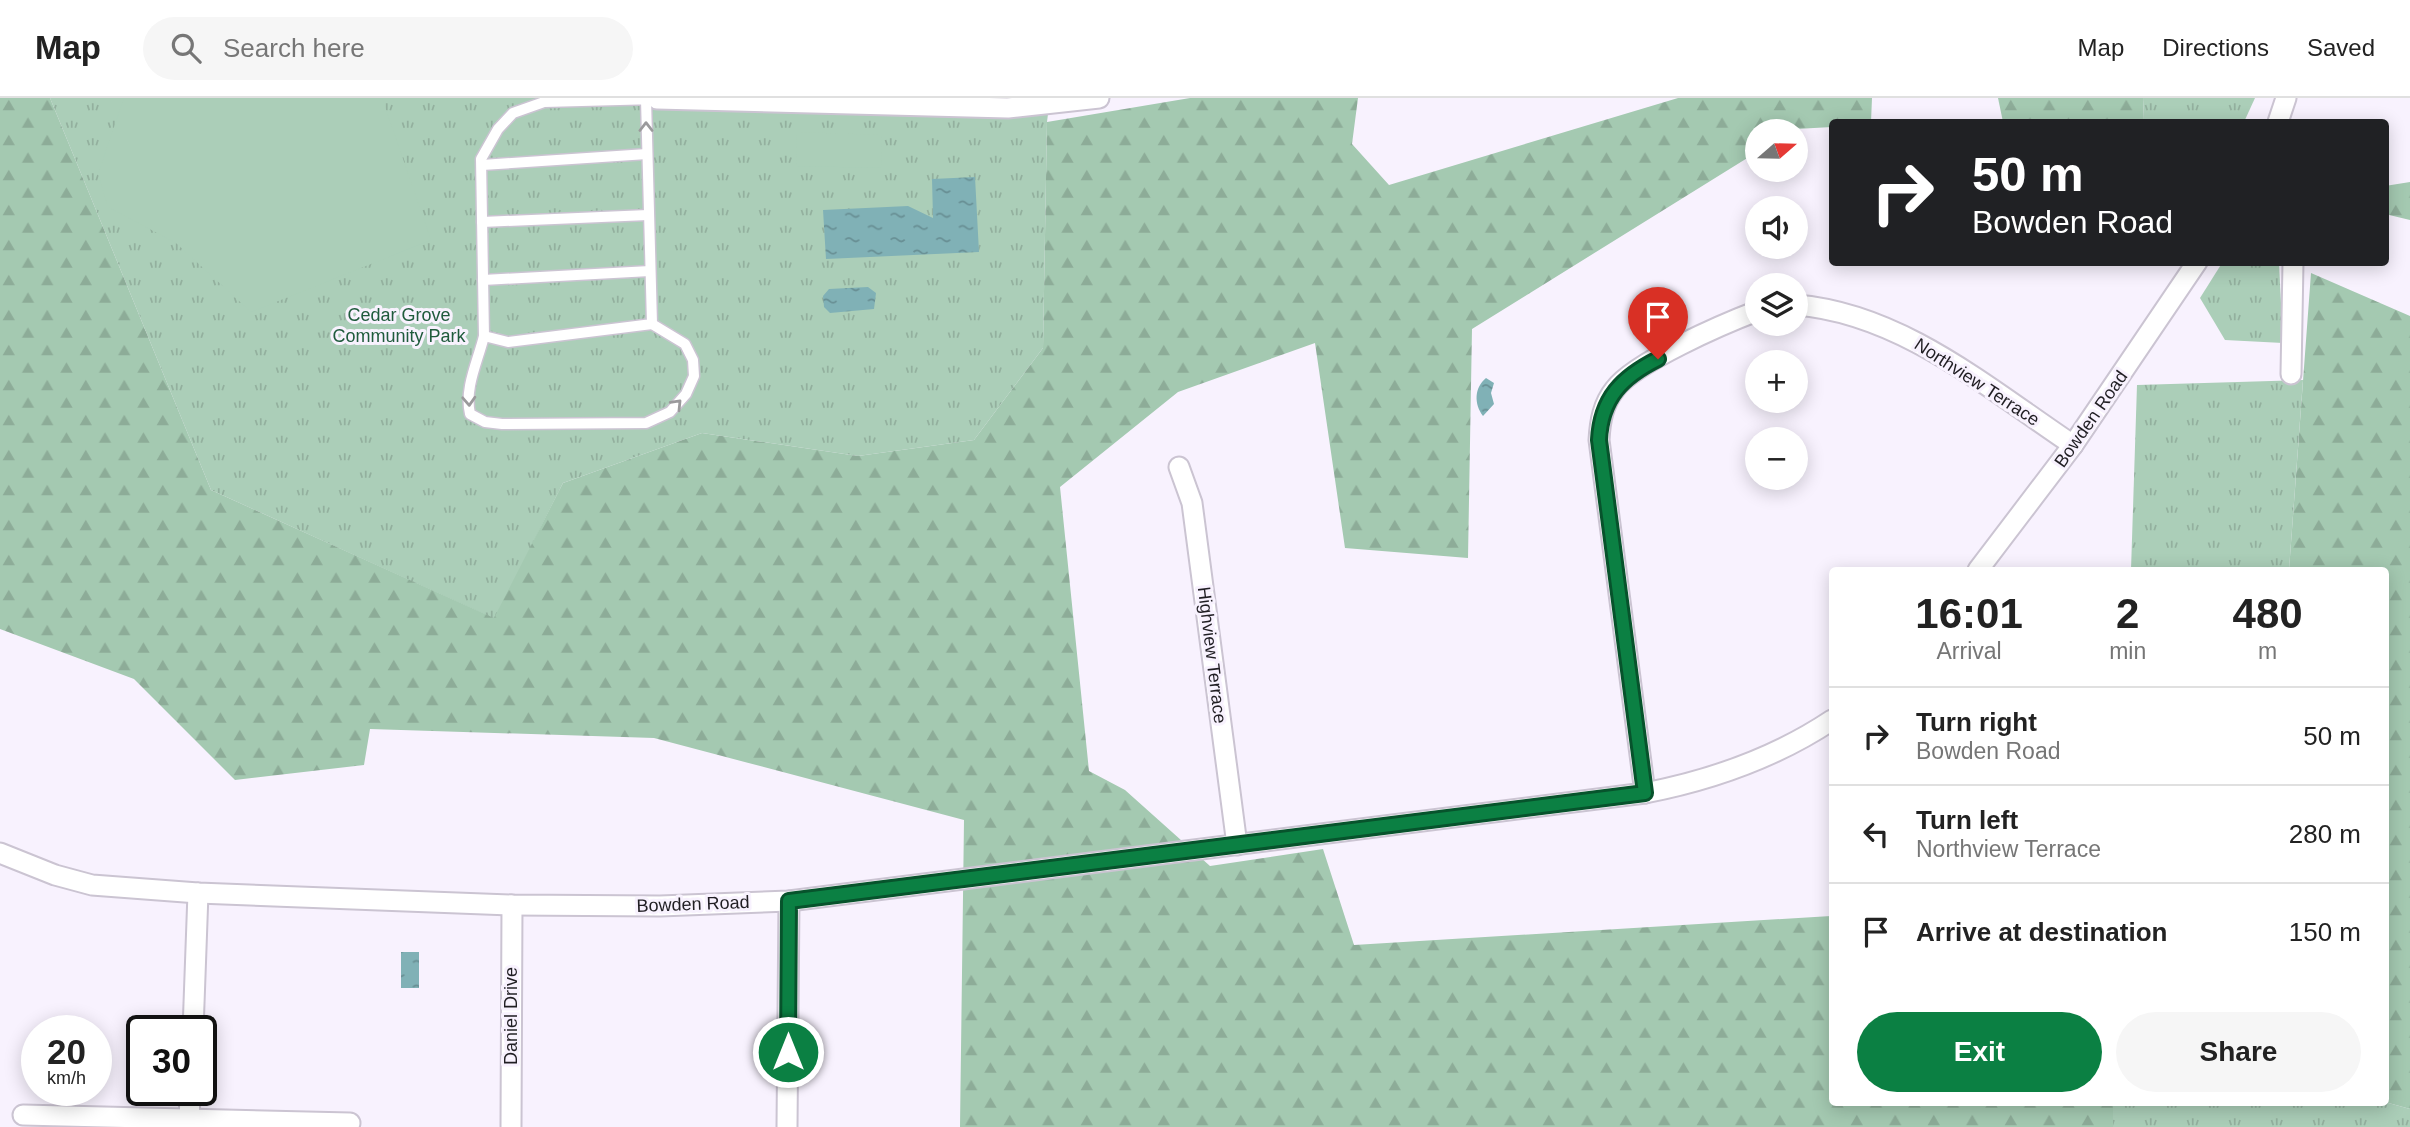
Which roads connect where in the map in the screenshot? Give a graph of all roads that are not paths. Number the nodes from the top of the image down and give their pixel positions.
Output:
1 (1099, 98) edge
2 (652, 99) edge
3 (646, 154) junction
4 (482, 165) junction
5 (648, 215) junction
6 (482, 222) junction
7 (2194, 266) edge
8 (2293, 266) edge
9 (650, 271) junction
10 (484, 280) junction
11 (1808, 307) edge
12 (1745, 317) edge
13 (652, 324) junction
14 (484, 336) junction
15 (2291, 374) dead end
16 (2073, 445) junction
17 (1179, 467) dead end
18 (1980, 567) edge
19 (1829, 722) edge
20 (1645, 793) junction
21 (1237, 845) junction
22 (0, 853) edge
23 (198, 893) junction
24 (789, 901) junction
25 (512, 905) junction
26 (194, 1015) edge
27 (23, 1115) dead end
28 (189, 1123) edge
29 (350, 1123) dead end
30 (510, 1127) edge
31 (787, 1127) edge

1 - 2 street
3 -> 2 lane
2 - 4 lane
3 - 4 lane
3 - 5 lane
4 - 6 lane
5 - 6 lane
5 - 9 lane
6 - 10 lane
7 - 16 street, Bowden Road
8 - 15 street
9 - 10 lane
9 - 13 lane
10 - 14 lane
11 - 16 street, Northview Terrace
12 - 20 street
13 - 14 lane
14 -> 13 lane
16 - 18 street, Bowden Road
17 - 21 street, Highview Terrace
19 - 20 street, Bowden Road
20 - 21 street, Bowden Road
21 - 24 street, Bowden Road
22 - 23 street, Bowden Road
23 - 25 street, Bowden Road
23 - 26 street
24 - 25 street, Bowden Road
24 - 31 street
25 - 30 street, Daniel Drive
27 - 28 street
28 - 29 street

